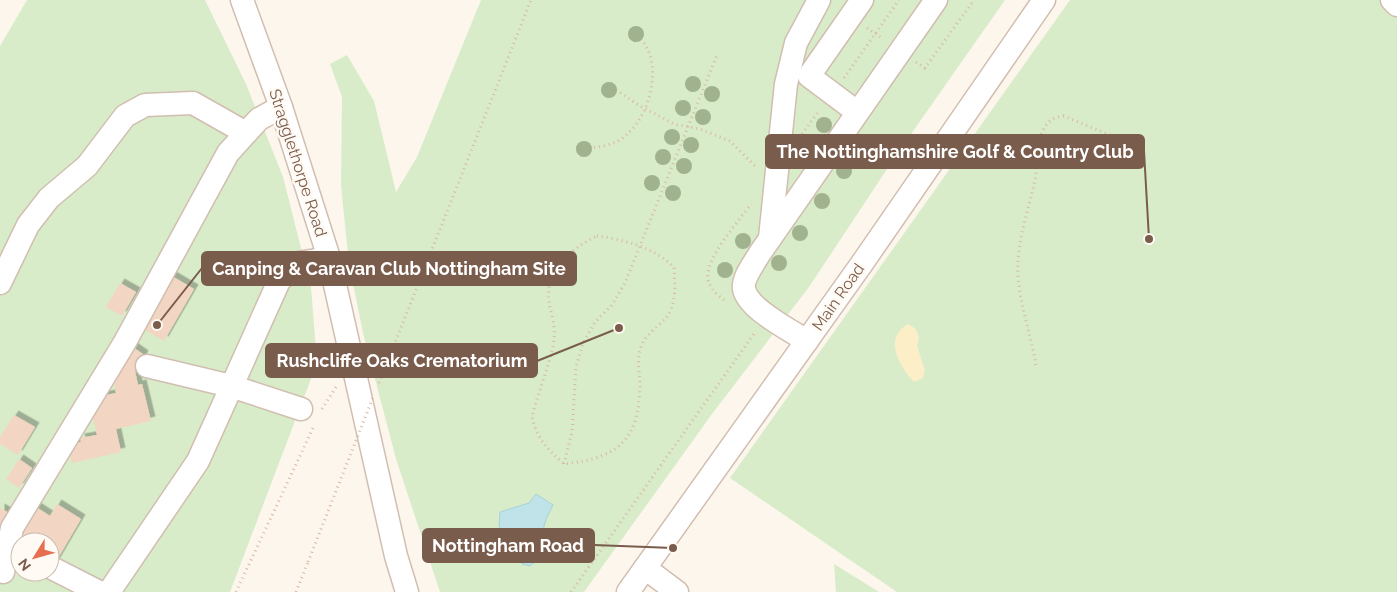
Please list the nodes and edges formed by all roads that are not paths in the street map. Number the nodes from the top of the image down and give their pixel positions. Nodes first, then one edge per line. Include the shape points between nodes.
1 (242, 0) edge
2 (819, 0) edge
3 (862, 0) edge
4 (936, 0) edge
5 (1044, 0) edge
6 (1392, 0) edge
7 (1397, 4) edge
8 (281, 107) junction
9 (857, 112) junction
10 (246, 133) junction
11 (770, 239) junction
12 (329, 258) junction
13 (0, 283) edge
14 (807, 341) junction
15 (147, 366) dead end
16 (231, 386) junction
17 (300, 408) dead end
18 (645, 568) junction
19 (1, 572) edge
20 (60, 572) edge
21 (99, 592) edge
22 (109, 592) edge
23 (407, 592) edge
24 (628, 592) edge
25 (677, 592) edge

1 - 8 street, Stragglethorpe Road
2 - 11 street via 796,43 786,84
3 - 9 street via 809,76
4 - 9 street
5 - 14 street, Main Road
6 - 7 street
8 - 10 street via 259,119
8 - 12 street, Stragglethorpe Road
9 - 11 street
10 - 13 street via 193,103 144,105 125,116 87,166 49,198 28,224
10 - 19 street via 228,153 125,342 12,528
11 - 14 street via 745,279 744,288 751,301 765,314
12 - 16 street via 298,263 279,281
12 - 23 street, Stragglethorpe Road via 396,556
14 - 18 street, Main Road
15 - 16 street
16 - 17 street
16 - 22 street via 198,461
18 - 24 street, Main Road
18 - 25 street
20 - 21 street

